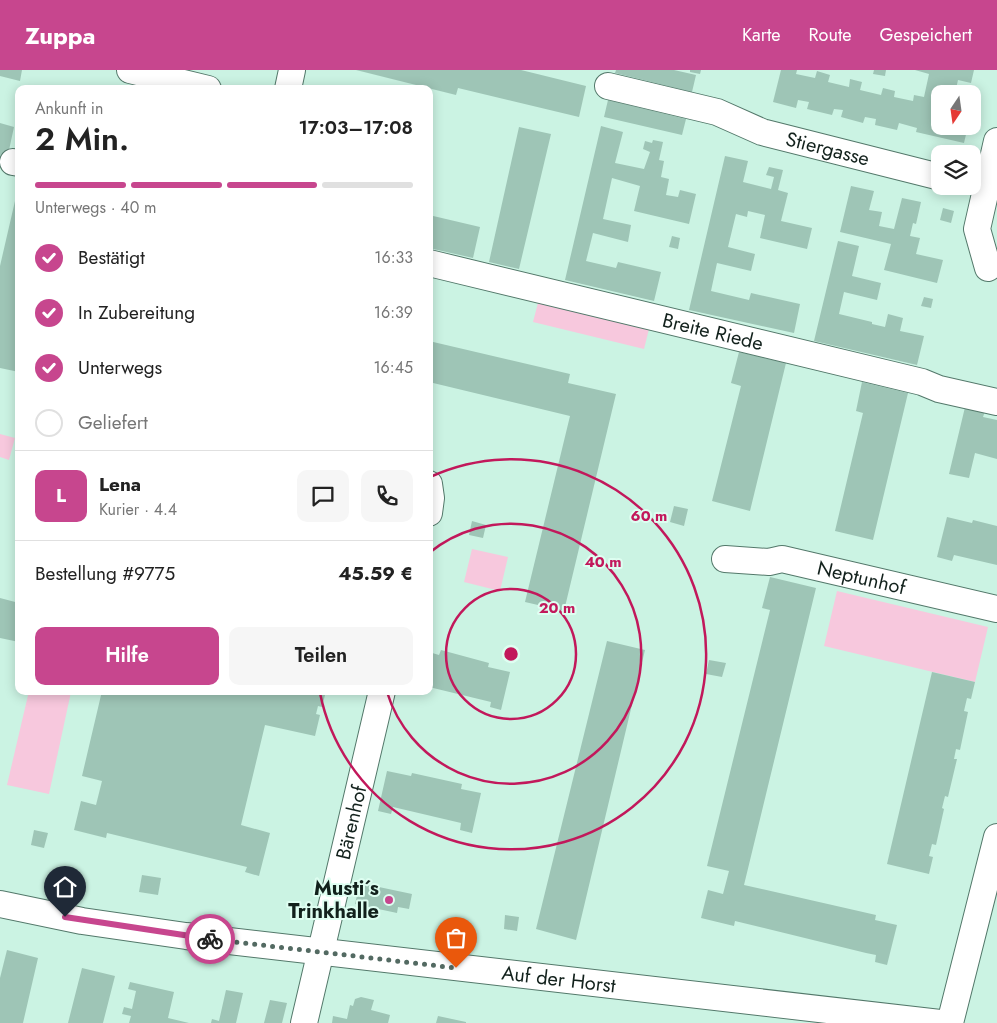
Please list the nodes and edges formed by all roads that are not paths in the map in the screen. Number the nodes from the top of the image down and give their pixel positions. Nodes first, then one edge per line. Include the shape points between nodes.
1 (130, 70) edge
2 (292, 70) edge
3 (192, 85) edge
4 (289, 85) edge
5 (608, 86) dead end
6 (997, 141) edge
7 (931, 175) edge
8 (981, 182) edge
9 (979, 195) edge
10 (433, 264) edge
11 (988, 268) dead end
12 (997, 402) edge
13 (725, 559) dead end
14 (997, 609) edge
15 (381, 695) edge
16 (997, 837) edge
17 (0, 904) edge
18 (321, 952) junction
19 (304, 1023) edge
20 (940, 1023) edge
21 (950, 1023) edge

1 - 3 street
2 - 4 street
5 - 7 street, Stiergasse via 717,112 762,132
6 - 8 street
9 - 11 street via 977,229
10 - 12 street, Breite Riede
13 - 14 street, Neptunhof via 769,562 782,559
15 - 18 street, Bärenhof
16 - 21 street
17 - 18 street, Auf der Horst via 82,921
18 - 19 street, Bärenhof
18 - 20 street, Auf der Horst

